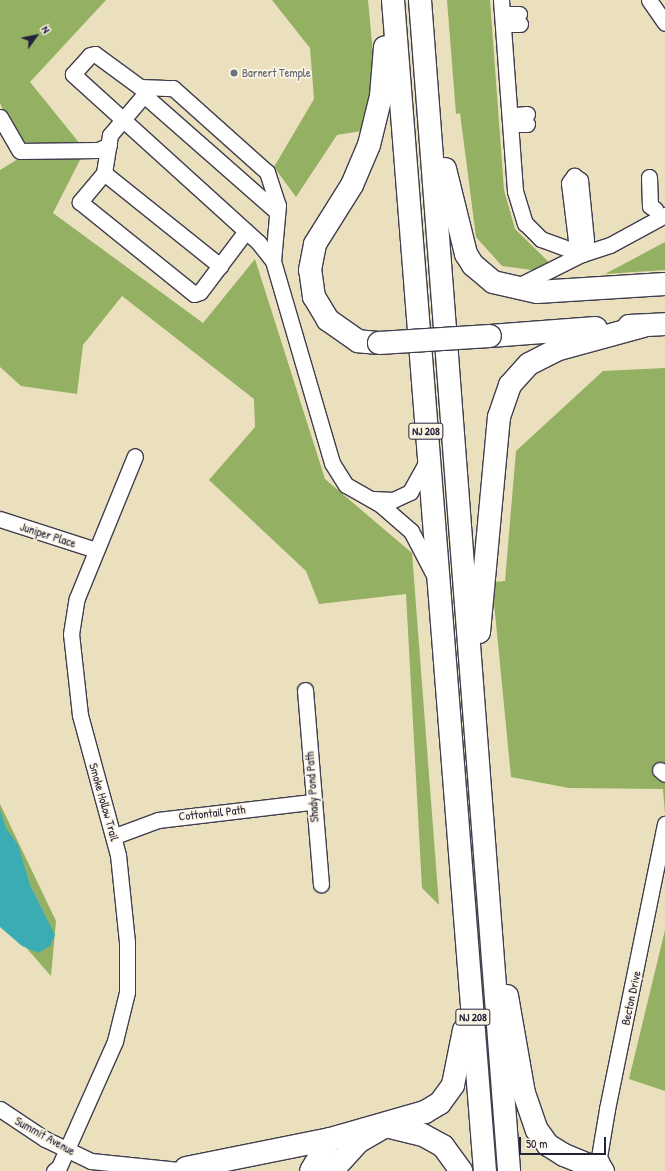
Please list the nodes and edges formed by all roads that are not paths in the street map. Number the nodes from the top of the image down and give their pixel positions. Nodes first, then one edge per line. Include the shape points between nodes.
1 (388, 0) edge
2 (393, 0) edge
3 (421, 0) edge
4 (500, 0) edge
5 (649, 0) edge
6 (665, 23) edge
7 (147, 92) junction
8 (0, 117) edge
9 (124, 120) junction
10 (109, 146) junction
11 (104, 173) junction
12 (653, 177) dead end
13 (277, 212) junction
14 (659, 214) edge
15 (574, 226) junction
16 (246, 231) junction
17 (552, 244) junction
18 (581, 249) junction
19 (273, 261) junction
20 (220, 266) junction
21 (665, 284) edge
22 (507, 288) junction
23 (658, 325) edge
24 (134, 456) dead end
25 (428, 457) junction
26 (370, 498) junction
27 (0, 519) edge
28 (96, 550) junction
29 (437, 585) junction
30 (305, 690) dead end
31 (475, 729) junction
32 (312, 802) junction
33 (665, 824) edge
34 (482, 826) junction
35 (115, 836) junction
36 (459, 862) junction
37 (321, 884) dead end
38 (0, 1108) edge
39 (386, 1126) junction
40 (330, 1139) junction
41 (65, 1148) junction
42 (92, 1161) junction
43 (187, 1170) edge
44 (54, 1171) edge
45 (111, 1171) edge
46 (311, 1171) edge
47 (332, 1171) edge
48 (461, 1171) edge
49 (485, 1171) edge
50 (509, 1171) edge
51 (603, 1171) edge
52 (606, 1171) edge

1 - 23 highway, bridge via 382,82 374,128 352,185 315,244 310,270 314,297 328,320 358,341 379,343
2 - 25 highway, NJ 208
3 - 22 highway via 444,165 460,237 473,265 488,278
3 - 31 highway, NJ 208
4 - 17 street via 512,19 519,119 515,191 520,214 532,231
5 - 6 street
7 - 9 street
7 - 9 street via 95,54 90,54 74,74
7 - 13 street
7 - 13 street via 173,88 267,172
8 - 10 street via 20,152 98,150
9 - 10 street via 110,135
9 - 16 street
10 - 11 street
11 - 20 street
11 - 20 street via 80,202 194,294 200,292
12 - 14 street via 660,205
13 - 19 street
14 - 18 street via 610,245
15 - 17 street
15 - 18 street via 576,240
15 - 18 street via 569,183 574,172 580,180 586,240
16 - 19 street
16 - 20 street
17 - 18 street
18 - 22 street via 531,282
19 - 26 street via 332,463 346,485
21 - 22 highway via 554,292
23 - 31 highway via 577,342 547,354 522,370 506,393 499,418 483,571
24 - 28 street, Smoke Hollow Trail
25 - 26 street via 421,477 410,492 393,500
25 - 29 highway, NJ 208
26 - 29 street via 411,530
27 - 28 street, Juniper Place
28 - 35 street, Smoke Hollow Trail via 73,615 72,654 80,715
29 - 36 highway, NJ 208
30 - 32 street, Shady Pond Path
31 - 34 highway, NJ 208
32 - 35 street, Cottontail Path via 158,820
32 - 37 street, Shady Pond Path
33 - 52 street, Becton Drive via 607,1109 599,1157
34 - 50 highway, NJ 208
34 - 51 highway via 508,1005 530,1115 548,1145
35 - 41 street, Smoke Hollow Trail via 127,942 127,992 115,1042
36 - 39 highway via 464,1030 458,1071 440,1103 425,1112
36 - 49 highway, NJ 208
38 - 41 street, Summit Avenue
39 - 40 highway
39 - 47 highway via 358,1142
39 - 48 highway via 423,1135 443,1146
40 - 43 highway
40 - 46 highway
41 - 42 street, Summit Avenue
41 - 44 street, Smoke Hollow Trail via 60,1167
42 - 43 street, Summit Avenue via 152,1169
42 - 45 street, Summit Avenue

